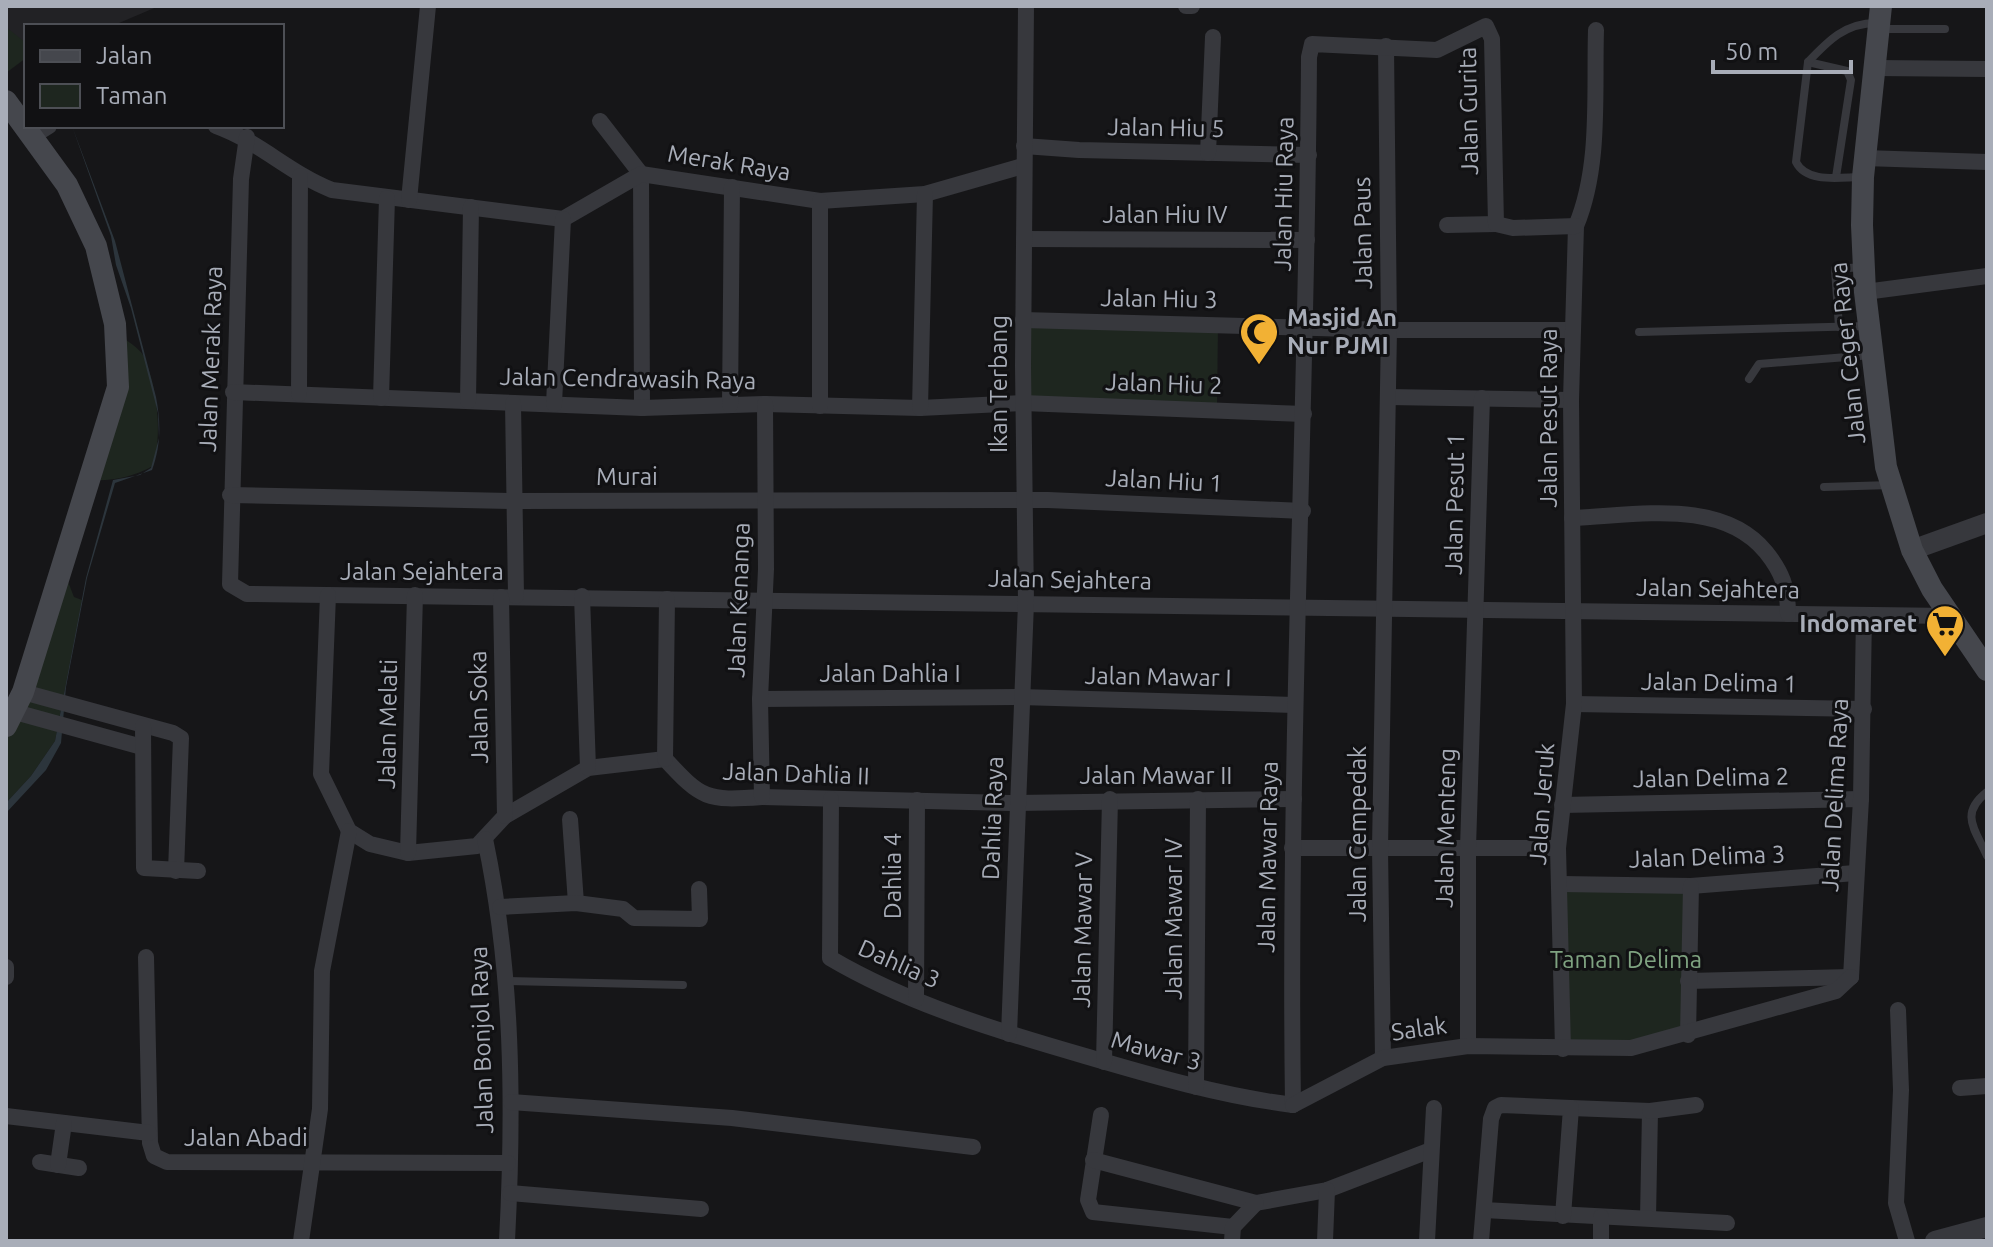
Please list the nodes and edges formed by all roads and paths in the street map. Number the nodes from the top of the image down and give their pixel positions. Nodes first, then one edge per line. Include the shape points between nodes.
1 (428, 6) edge
2 (1026, 6) edge
3 (1880, 20) edge
4 (1945, 29) dead end
5 (1596, 30) dead end
6 (1213, 37) dead end
7 (1386, 46) junction
8 (1808, 62) junction
9 (1875, 68) junction
10 (1987, 69) edge
11 (6, 101) edge
12 (24, 116) edge
13 (600, 121) dead end
14 (222, 128) edge
15 (41, 131) edge
16 (247, 137) junction
17 (1024, 146) junction
18 (1208, 153) junction
19 (1309, 155) junction
20 (1987, 162) edge
21 (1023, 166) junction
22 (1864, 167) junction
23 (641, 174) junction
24 (300, 176) junction
25 (1836, 177) junction
26 (732, 187) junction
27 (925, 194) junction
28 (387, 198) junction
29 (409, 200) junction
30 (820, 201) junction
31 (471, 207) junction
32 (563, 219) junction
33 (1496, 224) junction
34 (1447, 225) dead end
35 (1576, 226) junction
36 (1024, 239) junction
37 (1307, 240) junction
38 (1864, 267) junction
39 (1987, 276) edge
40 (1865, 292) junction
41 (1023, 320) junction
42 (1306, 325) junction
43 (1869, 326) junction
44 (1839, 327) junction
45 (1389, 330) junction
46 (1573, 330) junction
47 (1639, 332) dead end
48 (1872, 355) junction
49 (1749, 379) dead end
50 (233, 392) junction
51 (299, 394) junction
52 (1388, 397) junction
53 (381, 398) junction
54 (1482, 398) junction
55 (1571, 400) junction
56 (468, 401) junction
57 (513, 403) junction
58 (1023, 403) junction
59 (554, 404) junction
60 (765, 404) junction
61 (730, 405) junction
62 (820, 406) junction
63 (642, 408) junction
64 (920, 408) junction
65 (1304, 414) junction
66 (1891, 485) junction
67 (1824, 487) dead end
68 (230, 495) junction
69 (765, 500) junction
70 (513, 501) junction
71 (1024, 501) junction
72 (1303, 511) junction
73 (1572, 518) junction
74 (1987, 523) edge
75 (1912, 550) junction
76 (230, 584) joint
77 (1932, 589) junction
78 (328, 595) junction
79 (415, 595) junction
80 (508, 596) junction
81 (582, 596) junction
82 (667, 599) junction
83 (764, 600) junction
84 (1026, 603) junction
85 (1300, 610) junction
86 (1384, 610) junction
87 (1476, 610) junction
88 (1573, 610) junction
89 (1788, 614) junction
90 (1864, 615) junction
91 (1913, 615) junction
92 (1950, 616) junction
93 (1987, 670) edge
94 (1020, 697) junction
95 (760, 699) junction
96 (1574, 704) junction
97 (1294, 705) junction
98 (1864, 709) junction
99 (15, 710) edge
100 (143, 726) junction
101 (142, 747) junction
102 (665, 759) junction
103 (588, 768) junction
104 (1987, 792) edge
105 (762, 797) junction
106 (831, 799) junction
107 (1110, 799) junction
108 (1198, 799) junction
109 (1294, 799) junction
110 (1861, 799) junction
111 (917, 800) junction
112 (1018, 802) junction
113 (1562, 805) junction
114 (505, 816) junction
115 (570, 819) dead end
116 (349, 831) junction
117 (485, 839) junction
118 (1292, 848) junction
119 (1380, 848) junction
120 (1468, 848) junction
121 (1558, 848) junction
122 (408, 853) junction
123 (1987, 856) edge
124 (176, 871) junction
125 (198, 871) dead end
126 (1855, 873) junction
127 (1562, 884) junction
128 (1691, 886) junction
129 (699, 889) dead end
130 (576, 903) junction
131 (500, 907) junction
132 (146, 957) dead end
133 (6, 967) edge
134 (6, 977) edge
135 (1851, 977) junction
136 (508, 981) junction
137 (1688, 981) junction
138 (683, 985) dead end
139 (916, 999) junction
140 (1898, 1010) dead end
141 (1009, 1034) junction
142 (1688, 1035) junction
143 (1468, 1046) junction
144 (1563, 1049) junction
145 (1383, 1058) junction
146 (1104, 1062) junction
147 (1987, 1086) edge
148 (1196, 1087) junction
149 (1960, 1088) dead end
150 (511, 1102) junction
151 (1293, 1105) junction
152 (1696, 1105) dead end
153 (1434, 1108) dead end
154 (1571, 1108) junction
155 (1650, 1111) junction
156 (1101, 1115) dead end
157 (6, 1116) edge
158 (64, 1123) junction
159 (149, 1133) junction
160 (973, 1147) dead end
161 (1431, 1150) junction
162 (1093, 1160) junction
163 (40, 1162) dead end
164 (313, 1162) junction
165 (508, 1163) junction
166 (58, 1165) junction
167 (79, 1168) dead end
168 (1327, 1190) junction
169 (510, 1193) junction
170 (1256, 1203) junction
171 (701, 1209) dead end
172 (1484, 1210) junction
173 (1563, 1216) junction
174 (1601, 1217) junction
175 (1648, 1218) junction
176 (1727, 1223) dead end
177 (1987, 1227) edge
178 (1232, 1234) edge
179 (301, 1241) edge
180 (507, 1241) edge
181 (1325, 1241) edge
182 (1427, 1241) edge
183 (1481, 1241) edge
184 (1601, 1241) edge
185 (1907, 1241) edge
186 (1935, 1241) edge

1 - 29 street
2 - 17 street, Ikan Terbang
3 - 4 lane
3 - 8 lane via 1842,31
3 - 9 main road, Jalan Ceger Raya
5 - 35 street, Jalan Pesut Raya via 1592,163
6 - 18 street
7 - 19 street, Jalan Hiu Raya via 1312,44
7 - 33 street, Jalan Gurita via 1437,50 1482,25 1492,32
7 - 45 street, Jalan Paus
8 - 25 lane via 1796,162 1804,173
8 - 25 lane via 1847,71 1851,80
9 - 10 street
9 - 22 main road, Jalan Ceger Raya
11 - 12 main road
13 - 23 street
14 - 16 street
15 - 99 main road via 96,246 115,324 118,387
16 - 24 street
16 - 50 street, Jalan Merak Raya
17 - 18 street, Jalan Hiu 5
17 - 21 street, Ikan Terbang
18 - 19 street, Jalan Hiu 5
19 - 37 street, Jalan Hiu Raya
20 - 22 street
21 - 27 street, Merak Raya
21 - 36 street, Ikan Terbang
22 - 25 lane
22 - 38 main road, Jalan Ceger Raya
23 - 26 street, Merak Raya
23 - 32 street, Merak Raya
23 - 63 street
24 - 28 street via 332,190
24 - 51 street
26 - 30 street, Merak Raya
26 - 61 street
27 - 30 street, Merak Raya
27 - 64 street
28 - 29 street
28 - 53 street
29 - 31 street
30 - 62 street
31 - 32 street
31 - 56 street
32 - 59 street
33 - 34 street
33 - 35 street
35 - 46 street, Jalan Pesut Raya
36 - 37 street, Jalan Hiu IV
36 - 41 street, Ikan Terbang
37 - 42 street, Jalan Hiu Raya
38 - 40 main road, Jalan Ceger Raya
38 - 44 lane via 1835,269
39 - 40 street
40 - 43 main road, Jalan Ceger Raya
41 - 42 street, Jalan Hiu 3
41 - 58 street, Ikan Terbang
42 - 45 street, Jalan Hiu 3
42 - 65 street, Jalan Hiu Raya
43 - 44 lane
43 - 48 main road, Jalan Ceger Raya
44 - 47 lane
45 - 46 street, Jalan Hiu 3
45 - 52 street, Jalan Paus
46 - 55 street, Jalan Pesut Raya
48 - 49 lane via 1759,364
48 - 66 main road, Jalan Ceger Raya
50 - 51 street, Jalan Cendrawasih Raya
50 - 68 street, Jalan Merak Raya
51 - 53 street, Jalan Cendrawasih Raya
52 - 54 street
52 - 86 street, Jalan Paus
53 - 56 street, Jalan Cendrawasih Raya
54 - 55 street
54 - 87 street, Jalan Pesut 1
55 - 73 street, Jalan Pesut Raya
56 - 57 street, Jalan Cendrawasih Raya
57 - 59 street, Jalan Cendrawasih Raya
57 - 70 street, Jalan Soka
58 - 64 street, Jalan Cendrawasih Raya
58 - 65 street, Jalan Hiu 2
58 - 71 street, Ikan Terbang
59 - 63 street, Jalan Cendrawasih Raya
60 - 61 street, Jalan Cendrawasih Raya
60 - 62 street, Jalan Cendrawasih Raya
60 - 69 street, Jalan Kenanga
61 - 63 street, Jalan Cendrawasih Raya
62 - 64 street, Jalan Cendrawasih Raya
65 - 72 street, Jalan Hiu Raya
66 - 67 lane
66 - 75 main road, Jalan Ceger Raya
68 - 70 street, Murai
68 - 76 street, Jalan Merak Raya
69 - 70 street, Murai
69 - 71 street, Murai
69 - 83 street, Jalan Kenanga
70 - 80 street, Jalan Soka
71 - 72 street, Jalan Hiu 1
71 - 84 street, Ikan Terbang
72 - 85 street, Jalan Hiu Raya
73 - 88 street, Jalan Pesut Raya
73 - 89 street via 1687,515 1733,525 1756,540 1775,563 1788,589
74 - 75 street
75 - 77 main road, Jalan Ceger Raya
76 - 78 street, Jalan Sejahtera via 247,594
77 - 91 street
77 - 92 main road, Jalan Ceger Raya
78 - 79 street, Jalan Sejahtera
78 - 116 street via 321,774
79 - 80 street, Jalan Sejahtera
79 - 122 street, Jalan Melati
80 - 81 street, Jalan Sejahtera
80 - 114 street, Jalan Soka
81 - 82 street, Jalan Sejahtera
81 - 103 street
82 - 83 street, Jalan Sejahtera
82 - 102 street
83 - 84 street, Jalan Sejahtera
83 - 95 street, Jalan Kenanga
84 - 85 street, Jalan Sejahtera
84 - 94 street, Dahlia Raya
85 - 86 street, Jalan Sejahtera
85 - 97 street, Jalan Mawar Raya
86 - 87 street, Jalan Sejahtera
86 - 119 street, Jalan Cempedak
87 - 88 street, Jalan Sejahtera
87 - 120 street, Jalan Menteng
88 - 89 street, Jalan Sejahtera
88 - 96 street, Jalan Jeruk
89 - 90 street, Jalan Sejahtera
90 - 91 street, Jalan Sejahtera
90 - 98 street, Jalan Delima Raya
91 - 92 street, Jalan Sejahtera
92 - 93 main road, Jalan Ceger Raya
94 - 95 street, Jalan Dahlia I
94 - 97 street, Jalan Mawar I
94 - 112 street, Dahlia Raya
95 - 105 street, Jalan Kenanga
96 - 98 street, Jalan Delima 1
96 - 113 street, Jalan Jeruk
97 - 109 street, Jalan Mawar Raya
98 - 110 street, Jalan Delima Raya
99 - 100 street via 52,702
99 - 101 street
100 - 101 street
100 - 124 street via 173,733 183,743
101 - 124 street via 143,863 149,871
102 - 103 street
102 - 105 street, Jalan Dahlia II via 692,790 727,799
103 - 114 street
104 - 123 lane via 1972,807 1970,818
105 - 106 street, Jalan Dahlia II
106 - 111 street, Jalan Dahlia II
106 - 139 street, Dahlia 3 via 830,958
107 - 108 street, Jalan Mawar II
107 - 112 street, Jalan Mawar II
107 - 146 street, Jalan Mawar V
108 - 109 street, Jalan Mawar II
108 - 148 street, Jalan Mawar IV
109 - 118 street, Jalan Mawar Raya
110 - 113 street, Jalan Delima 2
110 - 126 street, Jalan Delima Raya
111 - 112 street, Jalan Dahlia II
111 - 139 street, Dahlia 4
112 - 141 street, Dahlia Raya
113 - 121 street, Jalan Jeruk
114 - 117 street
115 - 130 street
116 - 122 street via 370,844
116 - 164 street via 322,971 320,1109
117 - 122 street via 477,846
117 - 131 street, Jalan Bonjol Raya
118 - 119 street
118 - 151 street, Jalan Mawar Raya
119 - 120 street
119 - 145 street, Jalan Cempedak
120 - 121 street
120 - 143 street, Jalan Menteng
121 - 127 street, Jalan Jeruk
124 - 125 street
126 - 128 street, Jalan Delima 3
126 - 135 street, Jalan Delima Raya
127 - 128 street, Jalan Delima 3
127 - 144 street, Jalan Jeruk
128 - 137 street
129 - 130 street via 700,919 634,918 623,909
130 - 131 street
131 - 136 street, Jalan Bonjol Raya
132 - 159 street
133 - 134 street
135 - 137 street
135 - 142 street, Salak via 1836,991
136 - 138 lane
136 - 150 street, Jalan Bonjol Raya
137 - 142 street
139 - 141 street, Dahlia 3
140 - 185 street via 1896,1203
141 - 146 street, Mawar 3
142 - 144 street, Salak via 1631,1048
143 - 144 street, Salak
143 - 145 street, Salak
145 - 151 street, Salak
146 - 148 street, Mawar 3
147 - 149 street
148 - 151 street, Mawar 3
150 - 160 street via 732,1118
150 - 165 street, Jalan Bonjol Raya
152 - 155 street
153 - 161 street
154 - 155 street
154 - 172 street via 1495,1108
154 - 173 street
155 - 175 street
156 - 162 street
157 - 158 street, Jalan Abadi
158 - 159 street, Jalan Abadi
158 - 166 street
159 - 164 street, Jalan Abadi via 154,1156 167,1162
161 - 168 street
161 - 182 street
162 - 170 street
162 - 178 street via 1088,1200 1093,1212
163 - 166 street
164 - 165 street, Jalan Abadi
164 - 179 street
165 - 169 street, Jalan Bonjol Raya
166 - 167 street
168 - 170 street
168 - 181 street
169 - 171 street
169 - 180 street, Jalan Bonjol Raya
170 - 178 street
172 - 173 street
172 - 183 street
173 - 174 street
174 - 175 street
174 - 184 street
175 - 176 street
177 - 186 street

